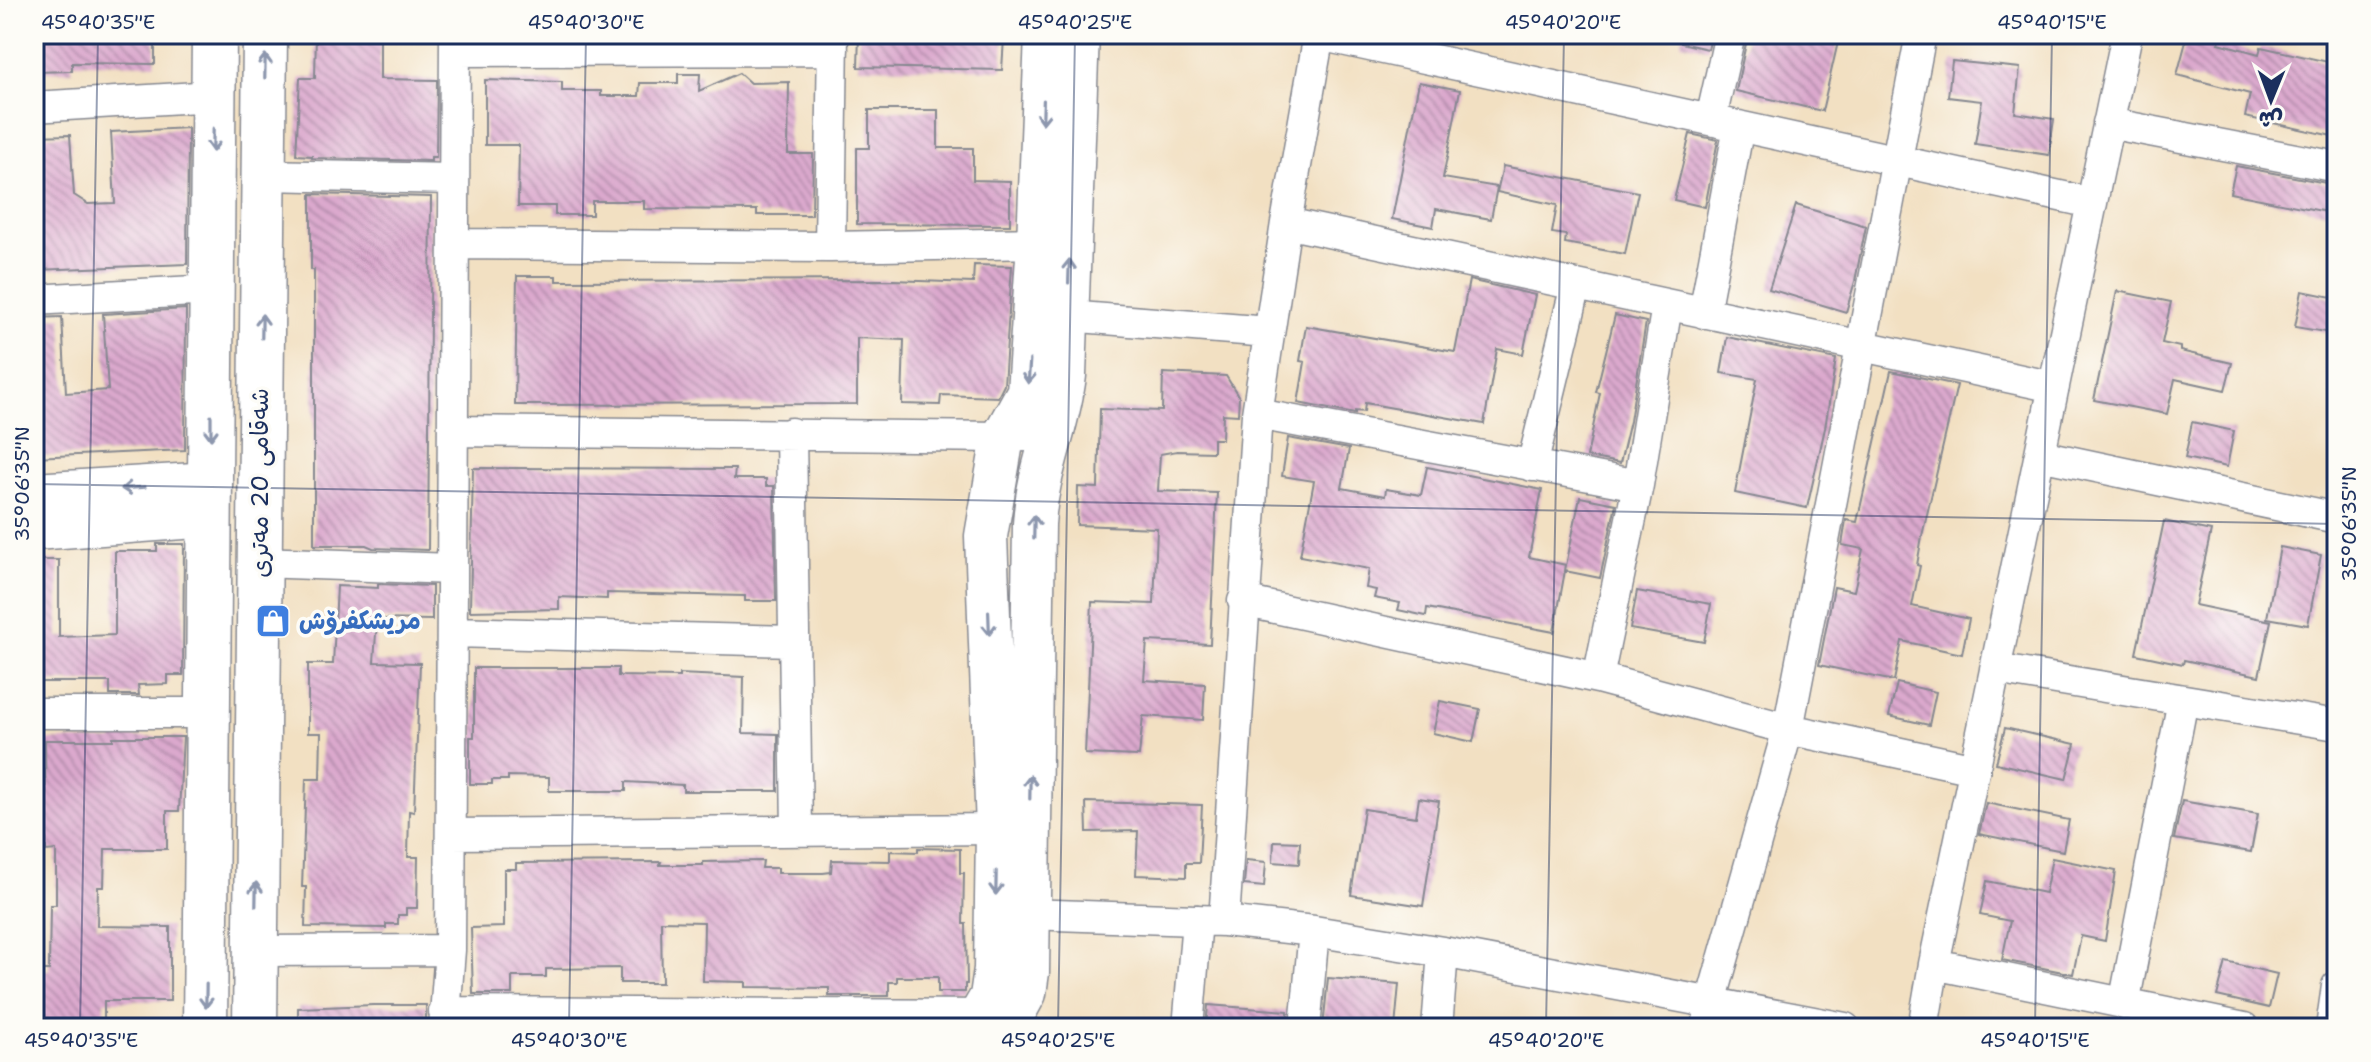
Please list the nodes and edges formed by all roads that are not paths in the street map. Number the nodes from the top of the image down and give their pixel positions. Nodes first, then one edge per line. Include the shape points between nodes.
1 (214, 34) edge
2 (265, 34) edge
3 (1046, 34) edge
4 (1078, 34) edge
5 (1319, 34) edge
6 (1730, 34) edge
7 (1921, 34) edge
8 (2127, 34) edge
9 (833, 42) edge
10 (455, 43) edge
11 (214, 96) junction
12 (34, 107) edge
13 (1725, 122) junction
14 (2108, 123) junction
15 (1895, 160) junction
16 (2337, 167) edge
17 (263, 175) junction
18 (454, 179) junction
19 (2092, 203) junction
20 (1286, 223) junction
21 (1038, 243) junction
22 (454, 244) junction
23 (830, 247) junction
24 (1576, 285) junction
25 (212, 290) junction
26 (34, 300) edge
27 (1667, 305) junction
28 (1704, 313) junction
29 (1067, 316) junction
30 (1269, 332) junction
31 (1861, 346) junction
32 (212, 368) junction
33 (261, 368) junction
34 (2054, 387) junction
35 (1257, 414) junction
36 (453, 431) junction
37 (791, 433) junction
38 (1051, 435) junction
39 (1003, 437) junction
40 (2040, 455) junction
41 (1532, 466) junction
42 (1638, 485) junction
43 (34, 494) edge
44 (210, 500) junction
45 (2337, 518) edge
46 (34, 529) edge
47 (259, 562) junction
48 (452, 569) junction
49 (1243, 601) junction
50 (452, 632) junction
51 (794, 641) junction
52 (1995, 669) junction
53 (1598, 678) junction
54 (2183, 700) junction
55 (34, 713) edge
56 (209, 713) junction
57 (2337, 725) edge
58 (1788, 729) junction
59 (1975, 769) junction
60 (208, 787) junction
61 (257, 788) junction
62 (997, 829) junction
63 (797, 831) junction
64 (451, 834) junction
65 (1027, 914) junction
66 (1211, 921) junction
67 (1314, 931) junction
68 (450, 950) junction
69 (256, 951) junction
70 (1443, 952) junction
71 (1934, 964) junction
72 (2337, 986) edge
73 (2124, 1004) junction
74 (1709, 1015) edge
75 (444, 1020) edge
76 (994, 1022) edge
77 (205, 1028) edge
78 (255, 1028) edge
79 (1188, 1028) edge
80 (1305, 1028) edge
81 (1437, 1028) edge
82 (1845, 1028) edge
83 (1923, 1028) edge
84 (2244, 1028) edge
85 (2331, 1028) edge

1 - 11 main road, شەقامی 20 مەتری
17 -> 2 main road, شەقامی 20 مەتری
3 -> 21 street
29 -> 4 street
5 - 13 street
5 - 20 street
6 - 13 street
7 - 15 street
8 - 14 street
9 - 10 street
9 - 23 street
10 - 18 street
11 - 12 street
11 -> 25 main road, شەقامی 20 مەتری
13 - 15 street
13 - 28 street
14 - 16 street
14 - 19 street
15 - 19 street
15 - 31 street
17 - 18 street
33 -> 17 main road, شەقامی 20 مەتری
18 - 22 street
19 - 34 street
20 - 24 street
20 - 30 street
21 - 23 street
21 -> 39 street via 1028,392
22 - 23 street
22 - 36 street
24 - 27 street
24 - 41 street
25 - 26 street
25 - 32 main road, شەقامی 20 مەتری
27 - 28 street
27 - 42 street
28 - 31 street
29 - 30 street
29 - 38 street via 1063,390
30 - 35 street
31 - 34 street
31 - 58 street
32 - 33 main road
32 -> 44 main road, شەقامی 20 مەتری
33 - 47 main road, شەقامی 20 مەتری
34 - 40 street
35 - 41 street
35 - 49 street
36 - 37 street
36 - 48 street
37 - 39 street
37 - 51 street
38 - 39 street
65 -> 38 street via 1034,516
39 -> 62 street via 986,536
40 - 45 street
40 - 52 street
41 - 42 street
42 - 53 street
44 -> 43 street
44 - 46 street
44 - 56 main road, شەقامی 20 مەتری
47 - 48 street
47 - 61 main road, شەقامی 20 مەتری
48 - 50 street
49 - 53 street
49 - 66 street
50 - 51 street
50 - 64 street
51 - 63 street
52 - 54 street
52 - 59 street
53 - 58 street
54 - 57 street
54 - 73 street
55 - 56 street
56 - 60 main road, شەقامی 20 مەتری
58 - 59 street
58 - 74 street
59 - 71 street
60 - 61 main road
60 -> 77 main road, شەقامی 20 مەتری
69 -> 61 main road, شەقامی 20 مەتری
62 - 63 street
62 -> 76 street
63 - 64 street
64 - 68 street
65 - 66 street
65 - 76 street via 1025,993
66 - 67 street
66 - 79 street
67 - 70 street
67 - 80 street
68 - 69 street
68 - 75 street
69 - 78 main road, شەقامی 20 مەتری
70 - 74 street
70 - 81 street
71 - 73 street
71 - 83 street
72 - 85 street
73 - 84 street
74 - 82 street
75 - 76 street

